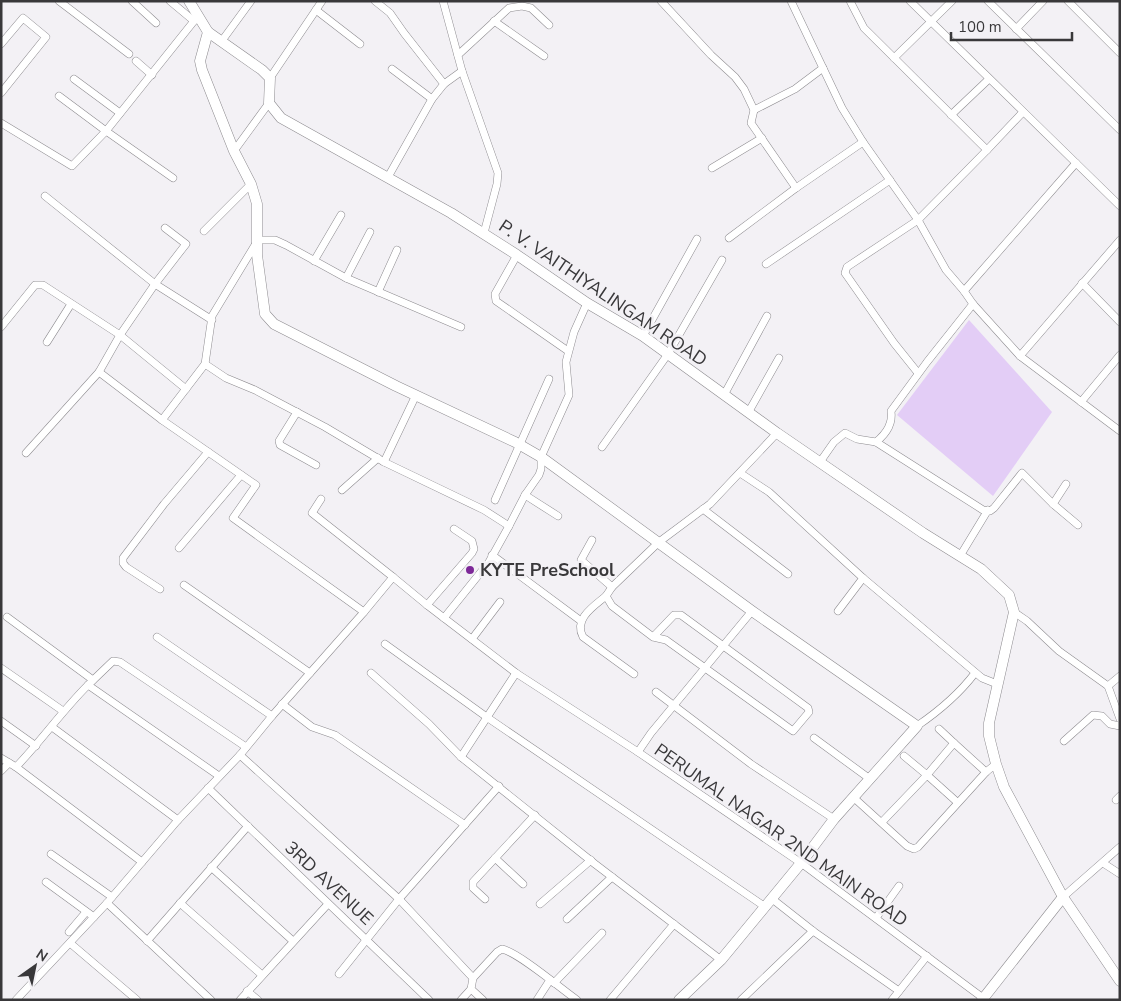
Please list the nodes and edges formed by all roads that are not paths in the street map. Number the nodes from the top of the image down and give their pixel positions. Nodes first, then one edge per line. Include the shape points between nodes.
1 (59, 1) edge
2 (132, 1) edge
3 (170, 1) edge
4 (189, 1) edge
5 (251, 1) edge
6 (322, 1) edge
7 (375, 1) edge
8 (442, 1) edge
9 (536, 1) edge
10 (661, 1) edge
11 (791, 1) edge
12 (850, 1) edge
13 (910, 1) edge
14 (952, 1) edge
15 (988, 1) edge
16 (1044, 1) edge
17 (1068, 1) edge
18 (531, 8) junction
19 (316, 10) junction
20 (196, 18) junction
21 (494, 21) junction
22 (931, 22) junction
23 (156, 23) dead end
24 (549, 25) dead end
25 (1016, 29) junction
26 (208, 32) junction
27 (221, 42) junction
28 (1, 44) edge
29 (360, 44) dead end
30 (1120, 53) edge
31 (129, 54) dead end
32 (458, 55) junction
33 (544, 56) dead end
34 (894, 58) junction
35 (136, 61) dead end
36 (823, 68) junction
37 (392, 70) dead end
38 (462, 72) junction
39 (152, 75) junction
40 (270, 78) junction
41 (74, 79) dead end
42 (989, 79) junction
43 (444, 84) junction
44 (1, 93) edge
45 (59, 96) dead end
46 (432, 99) junction
47 (269, 103) junction
48 (754, 110) junction
49 (1023, 112) junction
50 (120, 113) junction
51 (951, 115) junction
52 (1, 123) edge
53 (1120, 130) edge
54 (106, 131) junction
55 (762, 138) junction
56 (863, 142) junction
57 (987, 150) junction
58 (234, 151) junction
59 (1076, 163) junction
60 (712, 168) dead end
61 (173, 178) dead end
62 (388, 178) junction
63 (890, 180) junction
64 (251, 184) junction
65 (796, 188) junction
66 (45, 196) dead end
67 (1120, 206) edge
68 (341, 215) dead end
69 (918, 220) junction
70 (165, 228) dead end
71 (204, 231) dead end
72 (370, 232) dead end
73 (484, 233) junction
74 (729, 238) dead end
75 (698, 239) dead end
76 (258, 240) junction
77 (1120, 240) edge
78 (397, 250) dead end
79 (517, 255) junction
80 (722, 260) dead end
81 (314, 261) junction
82 (766, 264) dead end
83 (346, 278) junction
84 (1082, 283) junction
85 (155, 284) junction
86 (964, 291) junction
87 (378, 292) junction
88 (587, 303) junction
89 (71, 304) junction
90 (973, 304) junction
91 (767, 316) dead end
92 (212, 320) junction
93 (1120, 322) edge
94 (1, 326) edge
95 (461, 327) dead end
96 (120, 335) junction
97 (643, 336) junction
98 (47, 342) dead end
99 (568, 352) junction
100 (668, 354) junction
101 (1120, 355) edge
102 (1020, 356) junction
103 (779, 358) dead end
104 (205, 364) junction
105 (99, 372) junction
106 (918, 373) junction
107 (549, 378) dead end
108 (186, 390) junction
109 (416, 395) junction
110 (724, 395) junction
111 (1081, 402) junction
112 (297, 412) junction
113 (748, 412) junction
114 (162, 420) junction
115 (1120, 431) edge
116 (777, 433) junction
117 (876, 442) junction
118 (519, 444) junction
119 (602, 447) dead end
120 (208, 452) junction
121 (26, 453) dead end
122 (540, 457) junction
123 (381, 460) junction
124 (820, 462) junction
125 (316, 465) dead end
126 (740, 473) junction
127 (241, 475) junction
128 (1066, 484) dead end
129 (342, 490) dead end
130 (525, 495) junction
131 (321, 499) dead end
132 (495, 500) dead end
133 (1053, 504) junction
134 (703, 509) junction
135 (988, 510) junction
136 (558, 516) dead end
137 (1078, 525) dead end
138 (509, 526) junction
139 (454, 529) dead end
140 (592, 540) dead end
141 (658, 542) junction
142 (179, 548) dead end
143 (492, 555) junction
144 (960, 556) junction
145 (788, 574) dead end
146 (393, 577) junction
147 (863, 578) junction
148 (184, 585) dead end
149 (612, 587) junction
150 (160, 590) dead end
151 (606, 596) junction
152 (500, 602) dead end
153 (427, 605) junction
154 (752, 611) junction
155 (838, 611) dead end
156 (364, 612) junction
157 (1014, 612) junction
158 (7, 617) dead end
159 (444, 618) junction
160 (581, 621) junction
161 (157, 637) dead end
162 (653, 637) junction
163 (472, 639) junction
164 (385, 644) dead end
165 (723, 647) junction
166 (1, 668) edge
167 (706, 668) junction
168 (310, 673) junction
169 (371, 673) dead end
170 (516, 673) junction
171 (975, 673) junction
172 (634, 674) dead end
173 (1120, 676) edge
174 (91, 683) junction
175 (997, 684) junction
176 (1108, 686) junction
177 (656, 692) dead end
178 (282, 704) junction
179 (674, 706) junction
180 (63, 712) junction
181 (272, 716) junction
182 (488, 718) junction
183 (1120, 719) edge
184 (1, 721) edge
185 (917, 726) junction
186 (1120, 726) edge
187 (52, 727) junction
188 (939, 729) dead end
189 (814, 738) dead end
190 (1064, 741) dead end
191 (954, 743) junction
192 (36, 746) junction
193 (246, 747) junction
194 (638, 752) junction
195 (240, 755) junction
196 (904, 756) dead end
197 (461, 757) junction
198 (1, 758) edge
199 (9, 763) junction
200 (996, 764) junction
201 (16, 768) junction
202 (1, 772) edge
203 (986, 772) junction
204 (219, 776) junction
205 (927, 776) junction
206 (870, 779) junction
207 (499, 786) junction
208 (208, 788) junction
209 (853, 797) junction
210 (957, 802) junction
211 (535, 815) junction
212 (834, 819) junction
213 (178, 820) junction
214 (882, 822) junction
215 (465, 825) junction
216 (248, 826) junction
217 (1120, 847) edge
218 (51, 854) dead end
219 (495, 858) junction
220 (591, 860) junction
221 (142, 862) junction
222 (801, 863) junction
223 (1103, 863) junction
224 (211, 867) junction
225 (1120, 874) edge
226 (612, 877) junction
227 (46, 882) dead end
228 (523, 884) dead end
229 (899, 886) dead end
230 (1063, 897) junction
231 (399, 899) junction
232 (485, 899) dead end
233 (110, 900) junction
234 (768, 902) junction
235 (180, 903) junction
236 (328, 904) junction
237 (540, 904) dead end
238 (86, 912) junction
239 (94, 917) junction
240 (876, 918) junction
241 (567, 919) dead end
242 (674, 924) junction
243 (813, 931) junction
244 (69, 932) dead end
245 (602, 933) dead end
246 (367, 939) junction
247 (147, 941) junction
248 (293, 941) junction
249 (70, 943) junction
250 (927, 956) junction
251 (721, 960) junction
252 (338, 974) dead end
253 (262, 975) junction
254 (473, 978) junction
255 (552, 982) junction
256 (1120, 982) edge
257 (470, 988) junction
258 (247, 991) junction
259 (899, 991) junction
260 (983, 999) edge
261 (16, 1000) edge
262 (137, 1000) edge
263 (211, 1000) edge
264 (240, 1000) edge
265 (258, 1000) edge
266 (429, 1000) edge
267 (461, 1000) edge
268 (483, 1000) edge
269 (536, 1000) edge
270 (577, 1000) edge
271 (610, 1000) edge
272 (680, 1000) edge
273 (741, 1000) edge
274 (892, 1000) edge

1 - 31 street
2 - 23 street
3 - 20 street
4 - 20 street
5 - 27 street
6 - 19 street
7 - 43 street via 390,12
8 - 32 street
9 - 18 street
10 - 48 street via 735,77
11 - 36 street
12 - 34 street via 864,28
13 - 22 street
14 - 22 street
15 - 25 street
16 - 25 street
17 - 30 street
18 - 21 street via 509,8
18 - 24 street
19 - 29 street
19 - 40 street
20 - 26 street
20 - 39 street
21 - 32 street
21 - 33 street
22 - 34 street
22 - 42 street
25 - 53 street
26 - 27 street
26 - 58 street via 201,66
27 - 40 street
28 - 44 street via 23,18 46,37
32 - 38 street
34 - 51 street
35 - 39 street
36 - 48 street via 795,89
36 - 56 street
37 - 46 street
38 - 43 street
38 - 73 street via 498,173
39 - 50 street
40 - 47 street
41 - 50 street
42 - 49 street
42 - 51 street
43 - 46 street
45 - 54 street
46 - 62 street
47 - 58 street
47 - 62 street, P. V. VAITHIYALINGAM ROAD via 281,118
48 - 55 street via 751,123
49 - 57 street
49 - 59 street
50 - 54 street
51 - 57 street
52 - 54 street via 72,166
54 - 61 street
55 - 60 street
55 - 65 street
56 - 63 street
56 - 65 street
57 - 69 street
58 - 64 street
59 - 67 street
59 - 86 street
62 - 73 street, P. V. VAITHIYALINGAM ROAD
63 - 69 street
63 - 82 street
64 - 71 street
64 - 76 street via 257,204
65 - 74 street
66 - 85 street
68 - 81 street
69 - 86 street via 946,270
69 - 106 street via 847,267 845,273
70 - 85 street via 186,244
72 - 83 street
73 - 79 street, P. V. VAITHIYALINGAM ROAD
75 - 97 street
76 - 81 street via 275,240
76 - 92 street
76 - 109 street via 257,255 268,320
77 - 84 street
78 - 87 street
79 - 88 street, P. V. VAITHIYALINGAM ROAD
79 - 99 street via 494,294 496,301
80 - 100 street
81 - 83 street
83 - 87 street
84 - 93 street
84 - 102 street
85 - 92 street
85 - 96 street
86 - 90 street
87 - 95 street
88 - 97 street, P. V. VAITHIYALINGAM ROAD
88 - 99 street
89 - 94 street via 43,286 35,285
89 - 96 street
89 - 98 street
90 - 102 street
90 - 106 street
91 - 110 street
92 - 104 street
96 - 105 street
96 - 108 street
97 - 100 street, P. V. VAITHIYALINGAM ROAD
99 - 122 street via 569,395
100 - 110 street, P. V. VAITHIYALINGAM ROAD
100 - 119 street
101 - 111 street
102 - 111 street
103 - 113 street
104 - 108 street
104 - 112 street via 226,378
105 - 114 street
105 - 121 street
106 - 117 street via 891,411 892,418 885,435
107 - 118 street
108 - 114 street
109 - 118 street
109 - 123 street
110 - 113 street, P. V. VAITHIYALINGAM ROAD
111 - 115 street
112 - 123 street
112 - 125 street via 279,441 280,445
113 - 116 street, P. V. VAITHIYALINGAM ROAD
114 - 120 street
116 - 124 street, P. V. VAITHIYALINGAM ROAD
116 - 126 street
117 - 124 street via 844,433
117 - 135 street
118 - 122 street
118 - 132 street
120 - 127 street
120 - 150 street via 123,558 126,567
122 - 130 street via 539,475
122 - 141 street
123 - 129 street
123 - 138 street via 484,510
124 - 144 street, P. V. VAITHIYALINGAM ROAD
126 - 134 street
126 - 147 street via 769,492
127 - 142 street
127 - 156 street via 256,485 233,518
128 - 133 street
130 - 136 street
130 - 138 street
131 - 146 street, PERUMAL NAGAR 2ND MAIN ROAD via 312,514
133 - 135 street via 1022,474 994,508
133 - 137 street
134 - 141 street
134 - 145 street
135 - 144 street
138 - 143 street
139 - 153 street via 472,541 474,548
140 - 149 street via 581,560
141 - 149 street
141 - 154 street
143 - 159 street
143 - 160 street
144 - 157 street, P. V. VAITHIYALINGAM ROAD via 1000,584 1009,594
146 - 153 street, PERUMAL NAGAR 2ND MAIN ROAD
146 - 156 street
147 - 155 street
147 - 171 street
148 - 168 street
149 - 151 street
151 - 160 street
151 - 162 street via 612,606
152 - 163 street
153 - 159 street, PERUMAL NAGAR 2ND MAIN ROAD
154 - 165 street
154 - 185 street
156 - 168 street
157 - 175 street
157 - 176 street via 1027,620 1058,651
158 - 174 street
159 - 163 street, PERUMAL NAGAR 2ND MAIN ROAD
160 - 172 street via 580,631 584,636
161 - 181 street
162 - 165 street via 677,614
162 - 167 street via 666,640
163 - 170 street, PERUMAL NAGAR 2ND MAIN ROAD
164 - 182 street
165 - 167 street
165 - 167 street via 808,708 807,716 793,731
166 - 180 street
167 - 179 street
168 - 178 street
169 - 197 street
170 - 182 street
170 - 194 street, PERUMAL NAGAR 2ND MAIN ROAD
171 - 175 street
171 - 185 street via 963,689
173 - 176 street
174 - 180 street
174 - 193 street via 113,662 120,662
174 - 204 street
175 - 200 street via 989,723
176 - 183 street
177 - 179 street
178 - 181 street
178 - 215 street via 312,727 335,736
179 - 194 street
179 - 212 street via 751,764
180 - 187 street
181 - 193 street
182 - 197 street
182 - 234 street
184 - 192 street
185 - 206 street
186 - 190 street via 1093,715
187 - 192 street
187 - 213 street
188 - 191 street
189 - 206 street
191 - 203 street
191 - 205 street
192 - 201 street
193 - 195 street
194 - 222 street, PERUMAL NAGAR 2ND MAIN ROAD
195 - 204 street
195 - 231 street
196 - 205 street
197 - 207 street
198 - 199 street
199 - 201 street
199 - 202 street
200 - 203 street
200 - 230 street via 1004,787
201 - 221 street
203 - 210 street
204 - 208 street
205 - 210 street
205 - 214 street
206 - 209 street
207 - 211 street
207 - 215 street
208 - 213 street
208 - 216 street, 3RD AVENUE
209 - 212 street
209 - 214 street
210 - 214 street via 914,849
211 - 219 street
211 - 220 street
212 - 222 street
213 - 221 street
215 - 231 street
216 - 224 street
216 - 236 street, 3RD AVENUE
217 - 223 street
218 - 233 street
219 - 228 street
219 - 232 street via 472,886
220 - 226 street
220 - 237 street
221 - 233 street
222 - 234 street
222 - 240 street, PERUMAL NAGAR 2ND MAIN ROAD
223 - 225 street
223 - 230 street
224 - 235 street
224 - 248 street
226 - 241 street
226 - 242 street
227 - 238 street
229 - 240 street
230 - 256 street
230 - 260 street
231 - 246 street
231 - 254 street
233 - 239 street
233 - 247 street
234 - 243 street
234 - 251 street
235 - 247 street
235 - 253 street
236 - 246 street, 3RD AVENUE
236 - 248 street
238 - 239 street
238 - 244 street
239 - 249 street
240 - 250 street, PERUMAL NAGAR 2ND MAIN ROAD
242 - 251 street
242 - 271 street
243 - 259 street
243 - 273 street
245 - 255 street
246 - 252 street
246 - 266 street, 3RD AVENUE
247 - 263 street
248 - 253 street
249 - 261 street
249 - 262 street
250 - 259 street
250 - 260 street, PERUMAL NAGAR 2ND MAIN ROAD
251 - 272 street
253 - 258 street
254 - 255 street via 502,949
254 - 257 street
255 - 269 street
255 - 270 street
257 - 267 street
257 - 268 street
258 - 264 street
258 - 265 street
259 - 274 street

